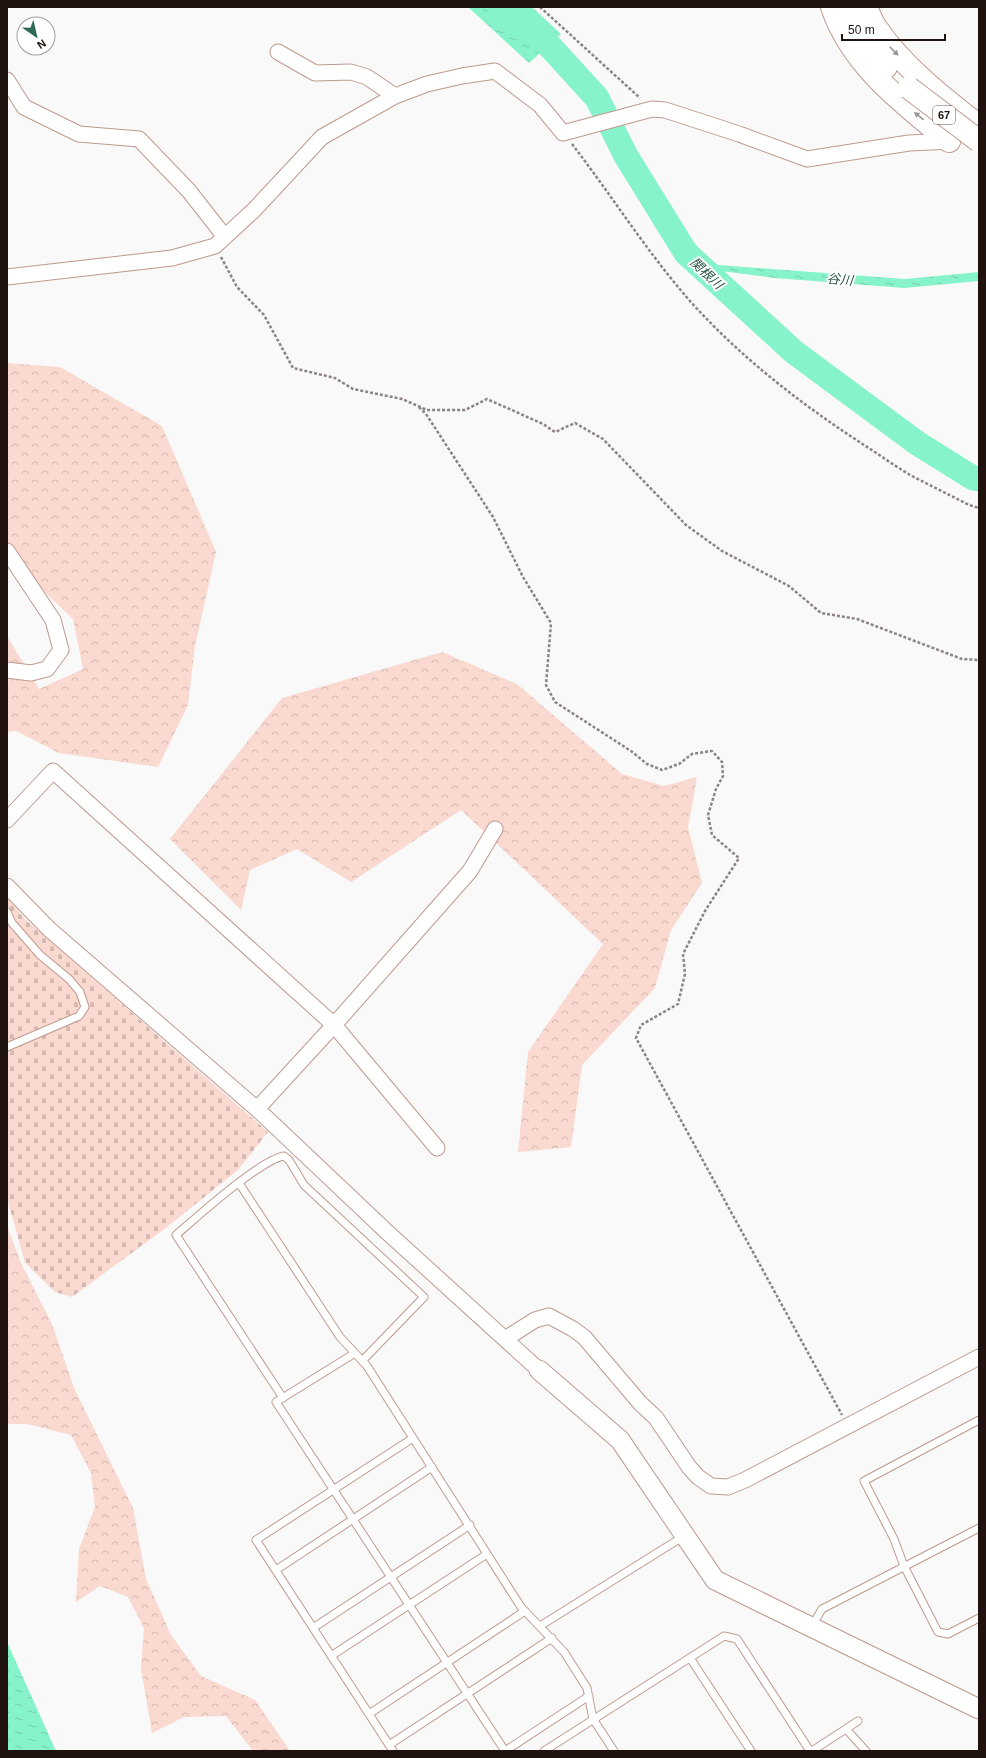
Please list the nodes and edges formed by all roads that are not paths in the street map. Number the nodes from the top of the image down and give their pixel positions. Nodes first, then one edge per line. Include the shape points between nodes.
1 (832, 7) edge
2 (849, 7) edge
3 (866, 7) edge
4 (278, 52) dead end
5 (7, 80) edge
6 (395, 96) junction
7 (979, 126) edge
8 (979, 140) edge
9 (949, 141) junction
10 (220, 242) junction
11 (7, 278) edge
12 (7, 551) edge
13 (7, 670) edge
14 (7, 820) edge
15 (495, 829) dead end
16 (7, 886) edge
17 (7, 912) edge
18 (334, 1025) junction
19 (7, 1047) edge
20 (257, 1109) junction
21 (437, 1148) dead end
22 (239, 1183) junction
23 (505, 1339) junction
24 (355, 1353) junction
25 (979, 1357) edge
26 (362, 1361) junction
27 (539, 1370) joint
28 (283, 1398) junction
29 (979, 1420) edge
30 (413, 1438) junction
31 (432, 1467) junction
32 (333, 1490) junction
33 (353, 1519) junction
34 (470, 1525) junction
35 (979, 1528) edge
36 (684, 1536) junction
37 (488, 1554) junction
38 (904, 1566) junction
39 (276, 1570) junction
40 (391, 1577) junction
41 (409, 1605) junction
42 (525, 1611) junction
43 (979, 1618) edge
44 (540, 1626) junction
45 (313, 1628) junction
46 (810, 1628) junction
47 (552, 1638) junction
48 (332, 1656) junction
49 (690, 1658) junction
50 (447, 1662) junction
51 (467, 1693) junction
52 (589, 1696) junction
53 (979, 1709) edge
54 (369, 1714) junction
55 (593, 1719) junction
56 (858, 1721) dead end
57 (846, 1729) junction
58 (391, 1748) edge
59 (505, 1751) edge
60 (544, 1751) edge
61 (614, 1751) edge
62 (751, 1751) edge
63 (811, 1751) edge
64 (866, 1751) edge

9 -> 1 main road via 902,102 869,70 849,45
2 - 8 main road, 67, bridge via 859,31 885,66 909,88
3 -> 7 main road via 876,28 889,46
4 - 6 street via 315,73 352,72 367,77
5 - 10 street via 24,107 79,134 139,139 189,191
6 - 9 street via 428,84 495,71 540,105 565,132 649,110 665,110 807,158 909,143
6 - 10 street via 322,137 255,209
8 - 9 street
10 - 11 street via 172,258
12 - 13 street via 53,620 61,650 47,669 31,673
14 - 18 street via 53,771
15 - 18 street via 470,871
16 - 20 street via 49,929
17 - 19 lane via 12,923 40,955 80,992 85,1007 79,1016
18 - 20 street
18 - 21 street
20 - 23 street
22 - 24 lane via 340,1337
22 - 26 lane via 277,1157 284,1156 304,1185 424,1296
22 - 28 lane via 176,1235
23 - 25 street via 535,1320 549,1316 573,1328 656,1418 698,1477 710,1486 728,1487
23 - 27 street
24 - 26 lane
24 - 28 lane
26 - 30 lane
27 - 36 street via 620,1440
28 - 32 lane via 276,1402
29 - 38 lane via 864,1481 894,1539
30 - 31 lane
30 - 32 lane
31 - 33 lane
31 - 34 lane
32 - 33 lane
32 - 39 lane via 256,1540
33 - 39 lane
33 - 40 lane
34 - 37 lane
34 - 40 lane
35 - 38 lane
36 - 44 lane
36 - 46 street via 715,1580
37 - 41 lane
37 - 42 lane
38 - 43 lane via 938,1632 948,1634
38 - 46 lane via 822,1610
39 - 45 lane
40 - 41 lane
40 - 45 lane
41 - 48 lane
41 - 50 lane
42 - 44 lane
42 - 50 lane
44 - 47 lane
45 - 48 lane
46 - 53 street
47 - 51 lane
47 - 52 lane via 587,1688
48 - 54 lane
49 - 55 lane
49 - 62 lane
49 - 63 lane via 724,1636 737,1639
50 - 51 lane
50 - 54 lane
51 - 58 lane
51 - 59 lane
52 - 55 lane
52 - 59 lane
54 - 58 lane
55 - 60 lane
55 - 61 lane
56 - 57 lane
57 - 63 lane
57 - 64 lane

